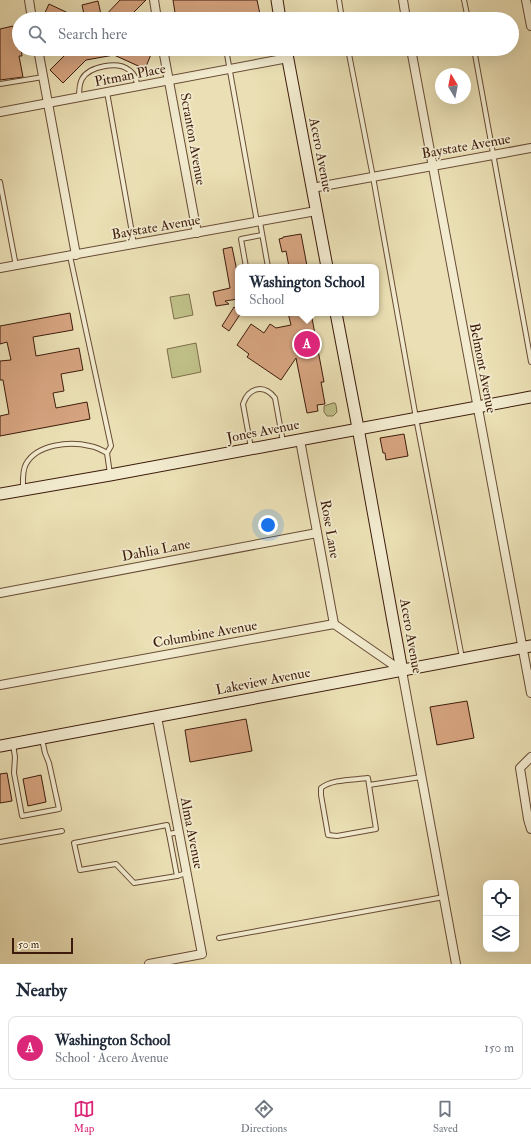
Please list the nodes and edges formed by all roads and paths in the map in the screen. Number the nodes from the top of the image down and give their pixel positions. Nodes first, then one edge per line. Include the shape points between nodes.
1 (29, 0) edge
2 (154, 0) edge
3 (277, 0) edge
4 (339, 0) edge
5 (403, 0) edge
6 (464, 0) edge
7 (526, 0) edge
8 (31, 12) edge
9 (156, 12) edge
10 (279, 12) edge
11 (341, 12) edge
12 (405, 12) edge
13 (467, 12) edge
14 (531, 26) edge
15 (39, 56) edge
16 (165, 56) edge
17 (227, 56) edge
18 (276, 56) edge
19 (288, 56) edge
20 (349, 56) edge
21 (412, 56) edge
22 (475, 56) edge
23 (230, 69) junction
24 (43, 77) junction
25 (169, 80) junction
26 (0, 84) edge
27 (139, 86) junction
28 (107, 92) junction
29 (79, 98) junction
30 (48, 104) junction
31 (0, 112) edge
32 (531, 148) edge
33 (494, 155) junction
34 (432, 166) junction
35 (373, 177) junction
36 (0, 182) edge
37 (312, 188) junction
38 (316, 211) junction
39 (258, 222) junction
40 (197, 233) junction
41 (262, 235) junction
42 (134, 244) junction
43 (73, 255) junction
44 (245, 264) edge
45 (267, 264) edge
46 (326, 264) edge
47 (16, 266) junction
48 (0, 268) edge
49 (337, 316) edge
50 (531, 362) edge
51 (531, 396) edge
52 (477, 407) junction
53 (416, 418) junction
54 (358, 428) junction
55 (300, 440) junction
56 (283, 442) junction
57 (251, 449) junction
58 (108, 453) junction
59 (110, 475) junction
60 (23, 490) junction
61 (0, 494) edge
62 (317, 533) junction
63 (0, 593) edge
64 (334, 624) junction
65 (527, 647) edge
66 (462, 659) junction
67 (402, 671) junction
68 (0, 685) edge
69 (531, 692) edge
70 (157, 717) junction
71 (42, 738) junction
72 (13, 744) junction
73 (0, 746) edge
74 (531, 757) edge
75 (422, 777) junction
76 (369, 785) junction
77 (531, 829) edge
78 (62, 831) dead end
79 (179, 832) junction
80 (169, 834) junction
81 (0, 842) edge
82 (186, 874) junction
83 (177, 876) junction
84 (444, 897) junction
85 (219, 938) dead end
86 (149, 964) edge
87 (456, 964) edge

1 - 8 street
2 - 9 street
3 - 10 street
4 - 11 lane
5 - 12 street
6 - 13 lane
7 - 14 street
15 - 24 street
16 - 25 street, Scranton Avenue
17 - 23 lane
18 - 23 street, Pitman Place
19 - 37 street, Acero Avenue
20 - 35 lane
21 - 34 street, Belmont Avenue
22 - 33 lane
23 - 25 street, Pitman Place
23 - 39 lane
24 - 26 lane
24 - 30 street
25 - 27 street, Pitman Place
25 - 40 street, Scranton Avenue
27 - 28 street, Pitman Place
27 - 29 lane via 129,69 105,66 87,73 80,85
28 - 29 street, Pitman Place
28 - 42 lane
29 - 30 street, Pitman Place
30 - 31 street, Pitman Place
30 - 43 street
32 - 33 street, Baystate Avenue
33 - 34 street, Baystate Avenue
33 - 50 lane
34 - 35 street, Baystate Avenue
34 - 52 street, Belmont Avenue
35 - 37 street, Baystate Avenue
35 - 53 lane
36 - 47 lane
37 - 38 street, Acero Avenue
38 - 39 street, Baystate Avenue
38 - 46 street, Acero Avenue
39 - 40 street, Baystate Avenue
39 - 41 lane
40 - 42 street, Baystate Avenue
41 - 44 lane via 241,239
41 - 45 lane
42 - 43 street, Baystate Avenue
43 - 47 street, Baystate Avenue
43 - 58 lane via 111,446
47 - 48 street, Baystate Avenue
49 - 54 street, Acero Avenue
51 - 52 street, Jones Avenue
52 - 53 street, Jones Avenue
52 - 65 street, Belmont Avenue
53 - 54 street, Jones Avenue
53 - 66 lane
54 - 55 street, Jones Avenue
54 - 67 street, Acero Avenue
55 - 56 street, Jones Avenue
55 - 62 street, Rose Lane
56 - 57 street, Jones Avenue
56 - 57 lane via 275,398 266,390 254,390 245,398 243,404
57 - 59 street, Jones Avenue
58 - 59 lane
58 - 60 lane via 76,443 46,447 26,464 23,471
59 - 60 street, Jones Avenue
60 - 61 street, Jones Avenue
62 - 63 street, Dahlia Lane
62 - 64 street, Rose Lane
64 - 67 street
64 - 68 street, Columbine Avenue
65 - 66 street, Lakeview Avenue
65 - 69 street, Belmont Avenue
66 - 67 street, Lakeview Avenue
67 - 70 street, Lakeview Avenue
67 - 75 street, Acero Avenue
70 - 71 street, Lakeview Avenue
70 - 79 street, Alma Avenue
71 - 72 street, Lakeview Avenue
71 - 72 lane via 59,809 22,816 14,773
72 - 73 street, Lakeview Avenue
74 - 77 street via 520,768
75 - 76 lane
75 - 84 street, Acero Avenue
76 - 76 lane via 376,828 337,836 328,835 320,796 321,788 332,783 368,778
78 - 81 lane
79 - 80 lane
79 - 82 street, Alma Avenue
80 - 83 lane
80 - 83 lane via 167,824 74,843 80,870 116,864 134,883
82 - 83 lane
82 - 86 street, Alma Avenue via 202,954
84 - 85 lane
84 - 87 street, Acero Avenue

